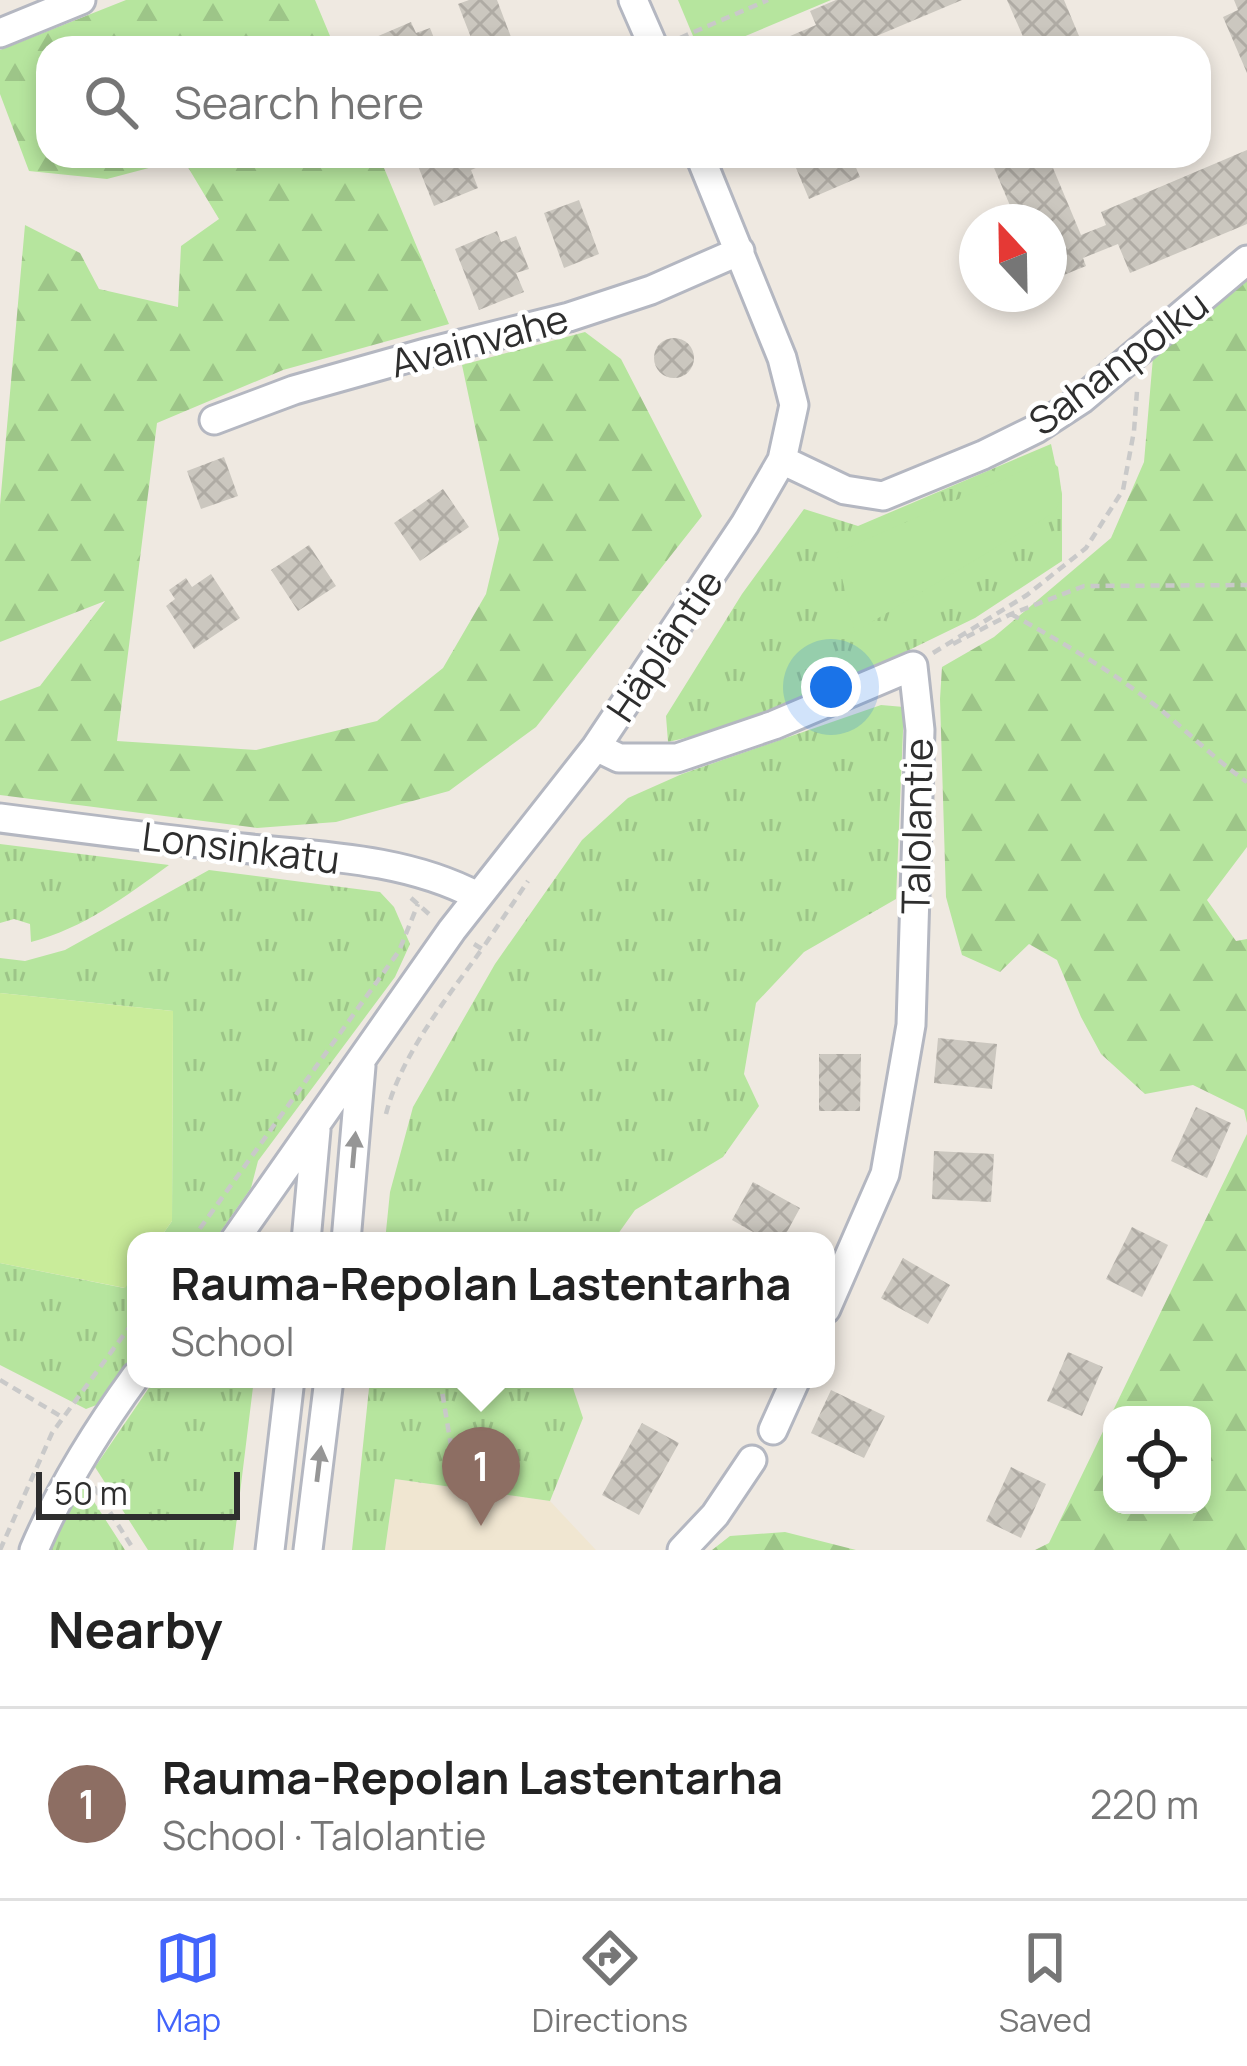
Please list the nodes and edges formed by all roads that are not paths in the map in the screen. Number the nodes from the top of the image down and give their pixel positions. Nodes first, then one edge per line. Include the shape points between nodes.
1 (81, 0) edge
2 (633, 0) edge
3 (0, 33) edge
4 (659, 36) edge
5 (705, 168) edge
6 (740, 251) junction
7 (1247, 260) edge
8 (214, 420) dead end
9 (782, 460) junction
10 (596, 747) junction
11 (0, 818) edge
12 (477, 896) junction
13 (362, 1059) junction
14 (317, 1125) junction
15 (240, 1232) edge
16 (307, 1232) edge
17 (347, 1232) edge
18 (835, 1289) edge
19 (127, 1388) edge
20 (289, 1388) edge
21 (328, 1388) edge
22 (792, 1388) edge
23 (773, 1430) dead end
24 (752, 1460) dead end
25 (34, 1550) edge
26 (270, 1550) edge
27 (308, 1550) edge
28 (682, 1550) edge

1 - 3 street
2 - 4 street
5 - 6 street, Häpläntie
6 - 8 street, Avainvahe via 569,317 295,390
6 - 9 street, Häpläntie via 794,405
7 - 9 street, Sahanpolku via 1082,399 983,455 884,496 845,490
9 - 10 street, Häpläntie
10 - 12 street, Häpläntie
10 - 18 street, Talolantie via 619,758 677,758 913,666 920,730 911,1025 885,1174
11 - 12 street, Lonsinkatu via 352,860
12 - 13 street, Häpläntie
13 - 14 street, Häpläntie
17 -> 13 street
14 - 15 street, Häpläntie
14 - 16 street
19 - 25 street via 53,1504
20 - 26 street
27 -> 21 street
22 - 23 street
24 - 28 street

